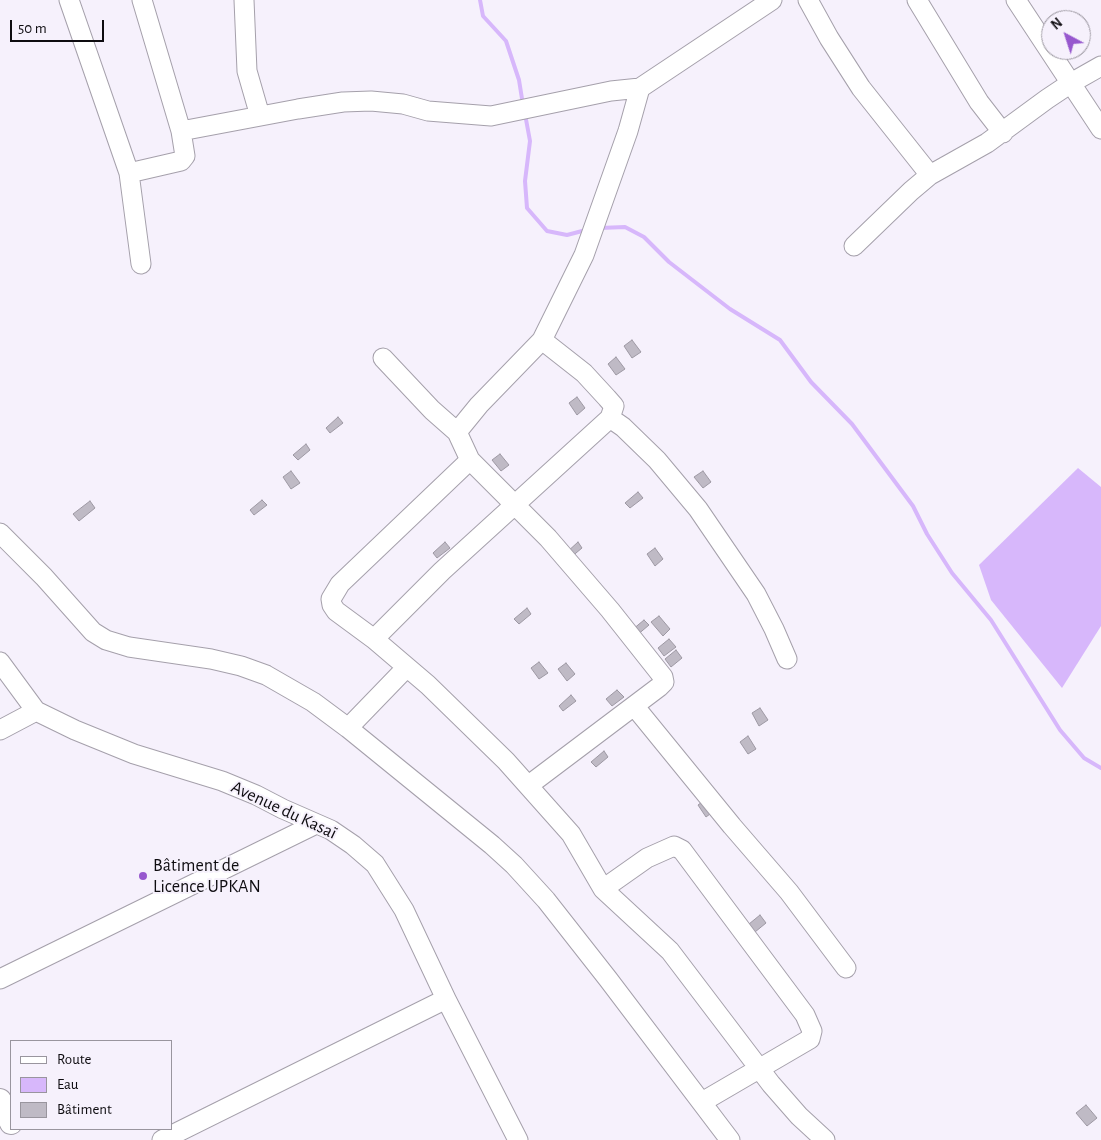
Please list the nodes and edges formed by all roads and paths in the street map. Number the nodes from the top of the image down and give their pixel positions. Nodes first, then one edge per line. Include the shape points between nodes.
1 (69, 0) edge
2 (142, 0) edge
3 (244, 0) edge
4 (772, 0) edge
5 (808, 0) edge
6 (917, 0) edge
7 (1016, 0) edge
8 (1101, 66) edge
9 (1071, 83) junction
10 (640, 88) junction
11 (260, 116) junction
12 (1101, 129) edge
13 (181, 131) junction
14 (1003, 133) junction
15 (129, 173) junction
16 (930, 175) junction
17 (854, 246) dead end
18 (141, 264) dead end
19 (542, 340) junction
20 (383, 358) dead end
21 (610, 418) junction
22 (457, 432) junction
23 (470, 460) junction
24 (514, 505) junction
25 (0, 533) edge
26 (374, 639) junction
27 (786, 659) dead end
28 (0, 662) edge
29 (407, 667) junction
30 (634, 707) junction
31 (36, 712) junction
32 (348, 728) junction
33 (0, 730) edge
34 (529, 785) junction
35 (283, 809) junction
36 (316, 824) junction
37 (273, 844) junction
38 (602, 889) junction
39 (846, 968) dead end
40 (0, 979) edge
41 (446, 999) junction
42 (759, 1069) junction
43 (0, 1100) edge
44 (702, 1102) junction
45 (10, 1121) edge
46 (162, 1140) edge
47 (518, 1140) edge
48 (730, 1140) edge
49 (825, 1140) edge

1 - 15 street
2 - 13 street
3 - 11 street via 247,71
4 - 10 street
5 - 16 street via 856,81
6 - 14 street via 979,102
7 - 9 street
8 - 9 street
9 - 12 street
9 - 14 street
10 - 11 street via 491,116 428,111 403,104 371,101 343,102
10 - 19 street via 584,255
11 - 13 street
13 - 15 street via 185,156 181,161
14 - 16 street
15 - 18 street
16 - 17 street
19 - 21 street via 601,391 614,406
19 - 22 street via 479,404
20 - 22 street
21 - 24 street
21 - 27 street via 658,460 698,509 756,594
22 - 23 street
23 - 24 street
23 - 26 street via 334,592 331,599 336,611
24 - 26 street
24 - 30 street via 548,538 663,677 664,682
25 - 32 street via 100,636 129,647 211,659 266,675 313,702
26 - 29 street
28 - 31 street, Avenue du Kasaï
29 - 32 street
29 - 34 street via 482,736
30 - 34 street
30 - 39 street via 789,892
31 - 33 street
31 - 35 street, Avenue du Kasaï via 134,754 222,781
32 - 44 street via 514,865 546,900
34 - 38 street via 571,834
35 - 36 street, Avenue du Kasaï
35 - 37 street
36 - 37 street
36 - 41 street, Avenue du Kasaï via 331,830 375,864 404,910
37 - 40 street
38 - 42 street via 670,951
38 - 42 street via 648,858 674,846 682,850 805,1014 812,1031 810,1039
41 - 46 street
41 - 47 street, Avenue du Kasaï
42 - 44 street
42 - 49 street via 799,1116
43 - 45 main road
44 - 48 street

